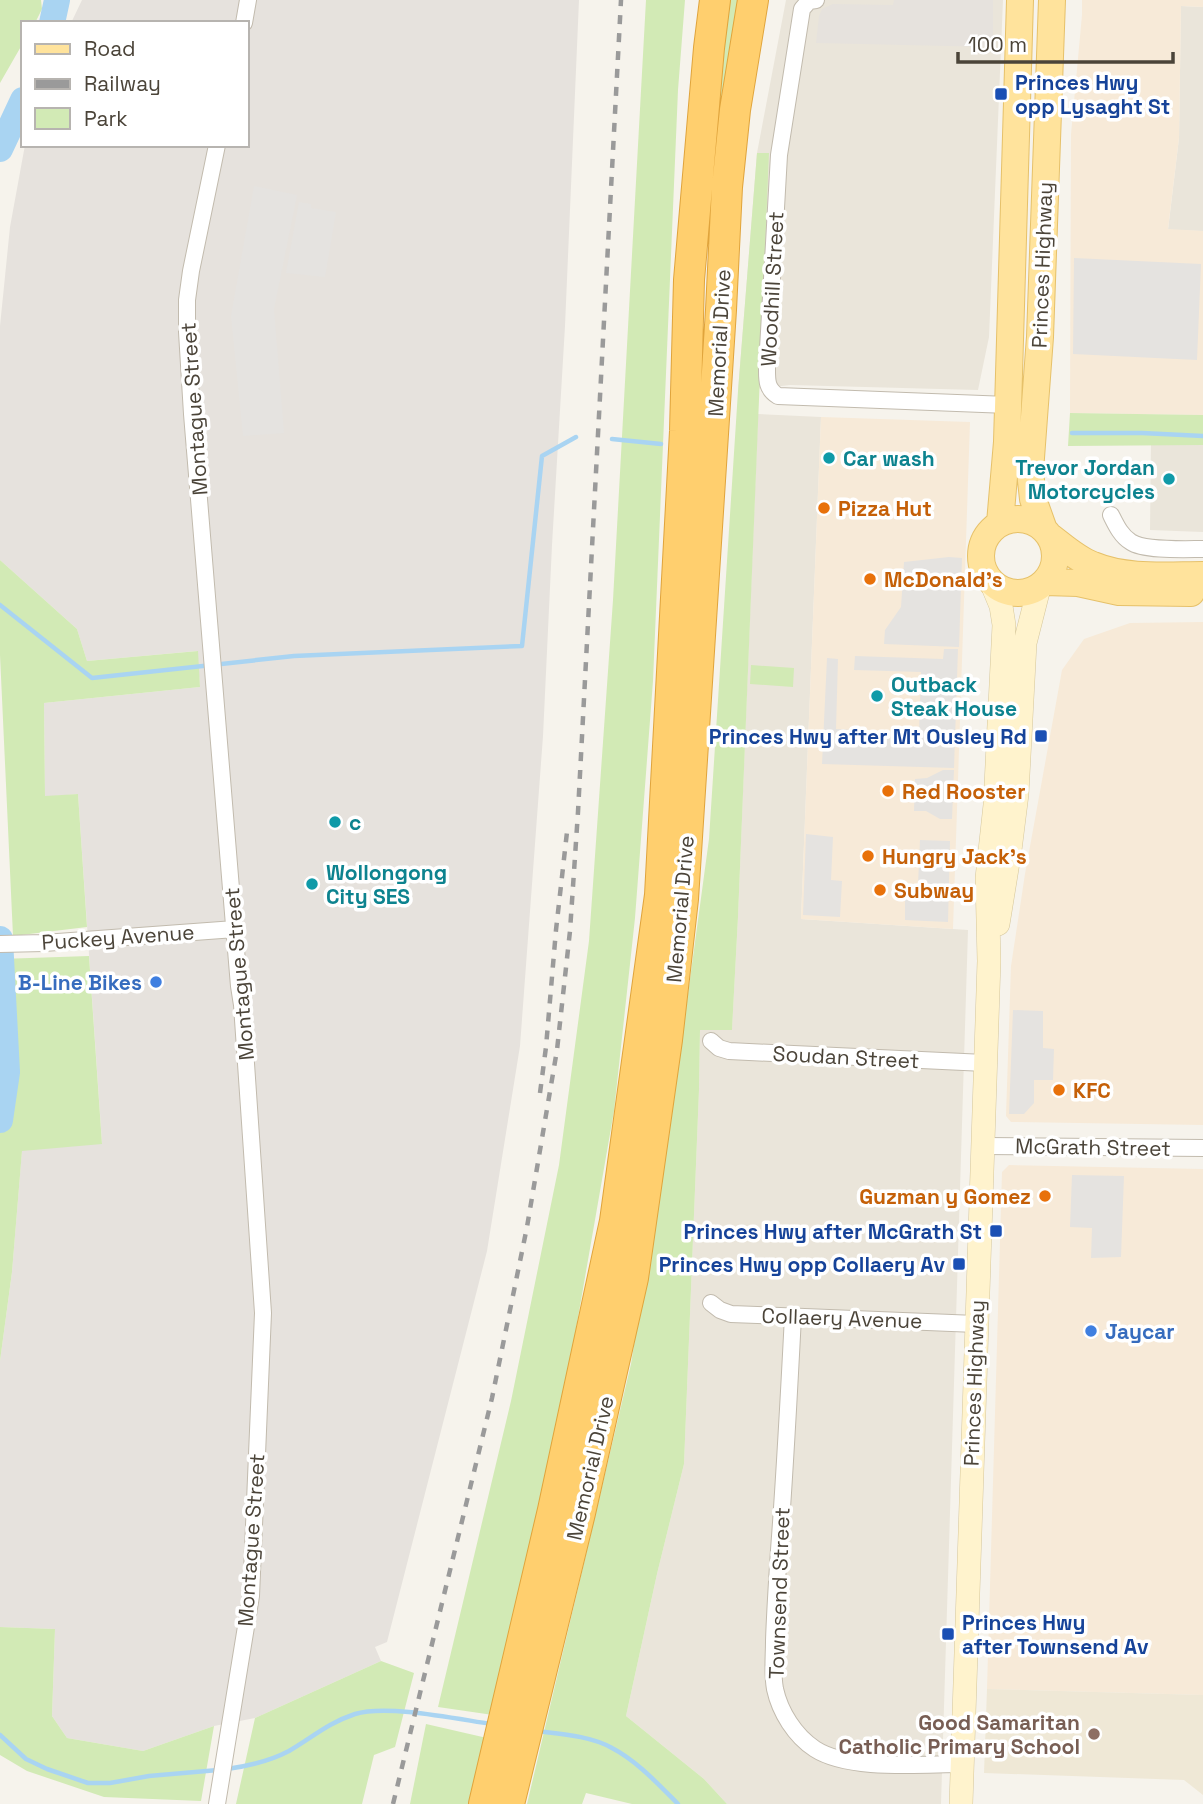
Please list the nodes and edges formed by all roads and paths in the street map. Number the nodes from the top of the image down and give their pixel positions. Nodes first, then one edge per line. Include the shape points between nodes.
1 (248, 0) edge
2 (699, 0) edge
3 (715, 0) edge
4 (753, 0) edge
5 (772, 0) edge
6 (816, 0) edge
7 (1052, 0) edge
8 (1018, 5) edge
9 (244, 21) edge
10 (1051, 32) junction
11 (217, 147) edge
12 (689, 280) junction
13 (721, 310) junction
14 (1008, 405) junction
15 (1111, 515) dead end
16 (1000, 523) junction
17 (1047, 532) junction
18 (1203, 549) edge
19 (1203, 575) edge
20 (991, 582) junction
21 (1042, 585) junction
22 (1203, 593) edge
23 (236, 929) junction
24 (0, 944) edge
25 (989, 961) junction
26 (711, 1041) dead end
27 (985, 1063) junction
28 (982, 1146) junction
29 (1203, 1148) edge
30 (711, 1303) dead end
31 (793, 1316) junction
32 (976, 1324) junction
33 (530, 1667) junction
34 (962, 1764) junction
35 (498, 1798) edge
36 (218, 1800) edge
37 (961, 1804) edge

1 - 9 street
2 - 12 highway via 691,101
3 - 12 highway, Memorial Drive
4 - 13 highway, Memorial Drive via 727,187
5 - 13 highway
6 - 14 street, Woodhill Street via 802,9 779,155 767,367 771,392 778,397
7 - 10 main road, Princes Highway
8 - 10 main road
8 - 14 main road, Princes Highway
10 - 17 main road, Princes Highway via 1040,338 1030,471 1033,499
11 - 23 street, Montague Street via 187,300
12 - 33 highway, Memorial Drive via 660,895 615,1221 553,1510
13 - 33 highway, Memorial Drive via 683,899 667,1040 633,1278 580,1513
14 - 16 main road, Princes Highway
15 - 18 street via 1118,530 1135,545
16 - 17 main road via 1022,519
16 - 20 main road via 984,539 981,551 984,573
17 - 19 main road via 1081,559 1105,569
17 - 21 main road via 1055,561
20 - 21 main road via 1012,593
20 - 25 main road, Princes Highway via 1004,625 987,878
21 - 22 main road via 1078,583 1119,592
21 - 25 main road, Princes Highway via 1025,643 1014,823
23 - 24 street, Puckey Avenue
23 - 36 street, Montague Street via 263,1313 251,1596
25 - 27 main road, Princes Highway
26 - 27 street, Soudan Street via 729,1051
27 - 28 main road, Princes Highway
28 - 29 street, McGrath Street
28 - 32 main road, Princes Highway
30 - 31 street, Collaery Avenue via 731,1314
31 - 32 street, Collaery Avenue
31 - 34 street, Townsend Street via 775,1628 774,1679 779,1702 799,1735 832,1757 863,1764
32 - 34 main road, Princes Highway
33 - 35 highway, Memorial Drive
34 - 37 main road, Princes Highway

